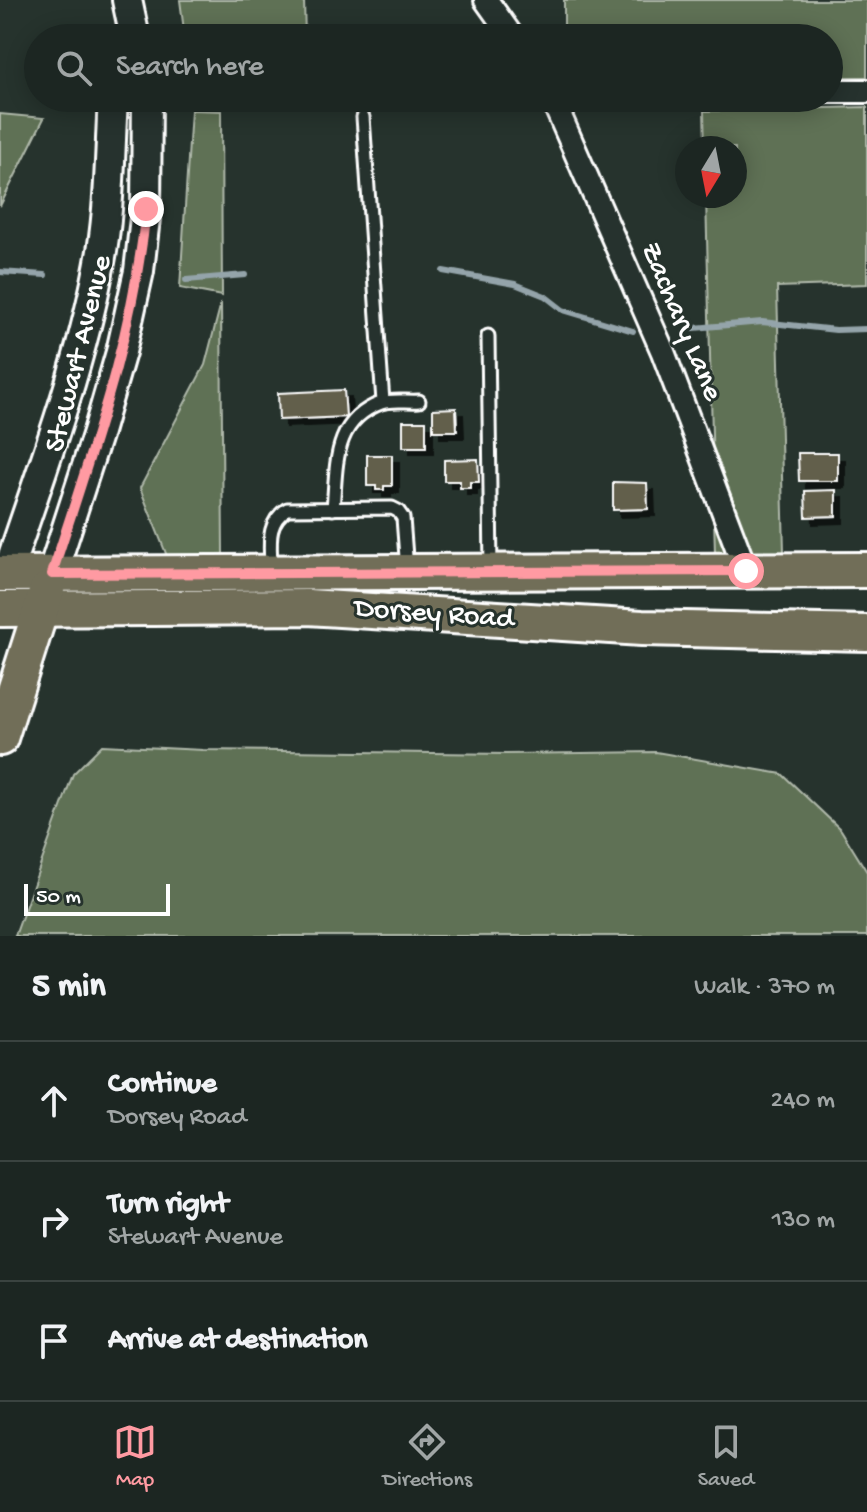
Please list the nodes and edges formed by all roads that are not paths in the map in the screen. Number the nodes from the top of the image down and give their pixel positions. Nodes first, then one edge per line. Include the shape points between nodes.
1 (126, 0) edge
2 (492, 4) edge
3 (122, 24) edge
4 (132, 24) edge
5 (504, 24) edge
6 (843, 91) edge
7 (867, 91) edge
8 (112, 112) edge
9 (147, 112) edge
10 (558, 112) edge
11 (363, 117) dead end
12 (488, 336) dead end
13 (419, 401) dead end
14 (383, 402) junction
15 (333, 509) junction
16 (867, 570) edge
17 (746, 571) junction
18 (491, 573) junction
19 (52, 574) junction
20 (271, 574) junction
21 (407, 574) junction
22 (2, 581) edge
23 (0, 609) edge
24 (41, 609) junction
25 (867, 633) edge
26 (0, 738) edge

1 - 3 street
1 - 4 street
2 - 5 street
6 - 7 street
8 - 22 street, Stewart Avenue via 108,200 93,295 69,388
9 - 19 street, Stewart Avenue via 139,271 109,392
10 - 17 street, Zachary Lane via 663,352
11 - 14 lane
12 - 18 lane
13 - 14 lane
14 - 15 lane via 354,419 339,443
15 - 20 lane via 287,509 277,516 272,524
15 - 21 lane via 398,511
16 - 17 main road, Dorsey Road
17 - 18 main road, Dorsey Road
18 - 21 main road, Dorsey Road
19 - 20 main road, Dorsey Road
19 - 22 main road, Dorsey Road
19 - 24 main road
20 - 21 main road, Dorsey Road
23 - 24 main road, Dorsey Road
24 - 25 main road, Dorsey Road via 308,607 642,628
24 - 26 main road

